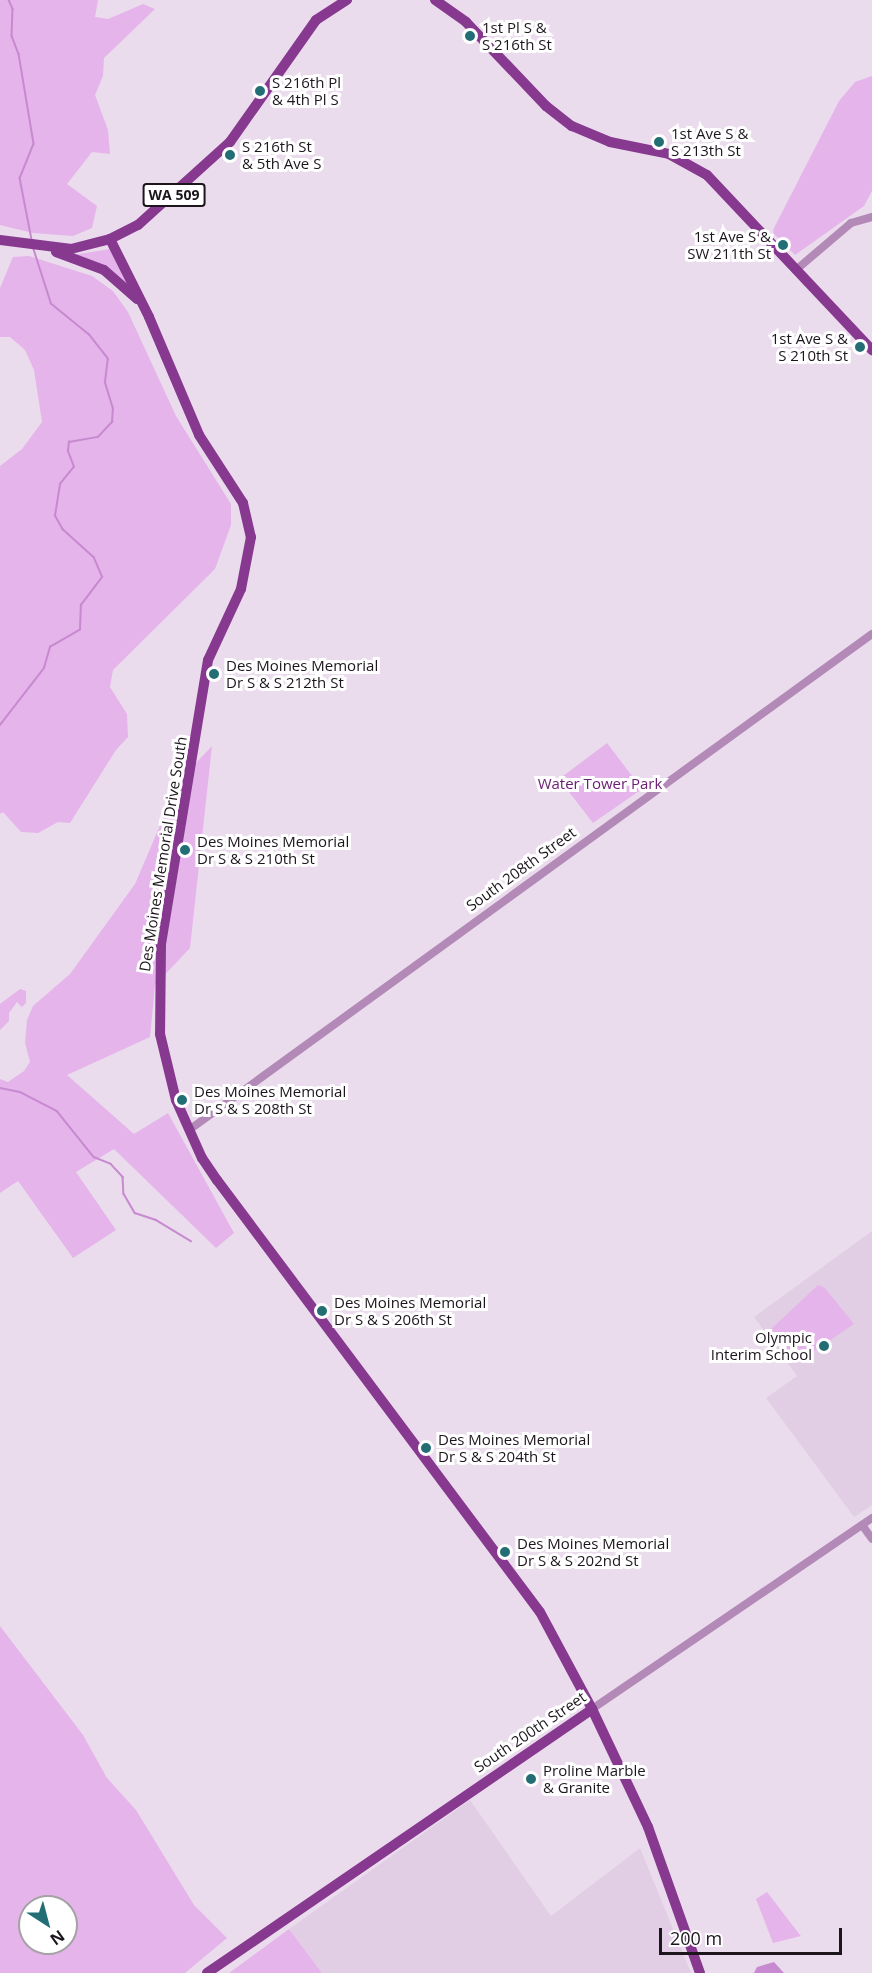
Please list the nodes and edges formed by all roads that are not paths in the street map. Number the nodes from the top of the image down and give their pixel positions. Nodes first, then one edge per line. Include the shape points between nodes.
1 (347, 0) edge
2 (439, 2) edge
3 (870, 217) edge
4 (110, 239) junction
5 (0, 240) edge
6 (50, 249) junction
7 (796, 269) junction
8 (149, 317) junction
9 (872, 350) edge
10 (872, 634) edge
11 (189, 1130) junction
12 (872, 1518) edge
13 (862, 1526) junction
14 (872, 1539) edge
15 (592, 1709) junction
16 (207, 1973) edge
17 (700, 1973) edge

1 - 4 main road, WA 509 via 316,20 230,142 144,221
2 - 7 main road via 466,22 546,106 572,126 610,142 669,154 707,176
3 - 7 street via 851,223
4 - 6 main road, WA 509 via 71,249
4 - 8 main road, Des Moines Memorial Drive South
5 - 6 main road, WA 509
6 - 8 main road via 120,281
7 - 9 main road
8 - 11 main road, Des Moines Memorial Drive South via 199,435 243,503 251,537 241,589 208,660 161,944 159,1034 165,1064
10 - 11 street, South 208th Street
11 - 15 main road, Des Moines Memorial Drive South via 217,1180 531,1598
12 - 13 street, South 200th Street
13 - 14 street
13 - 15 street, South 200th Street
15 - 16 main road, South 200th Street
15 - 17 main road, Des Moines Memorial Drive South via 648,1827

